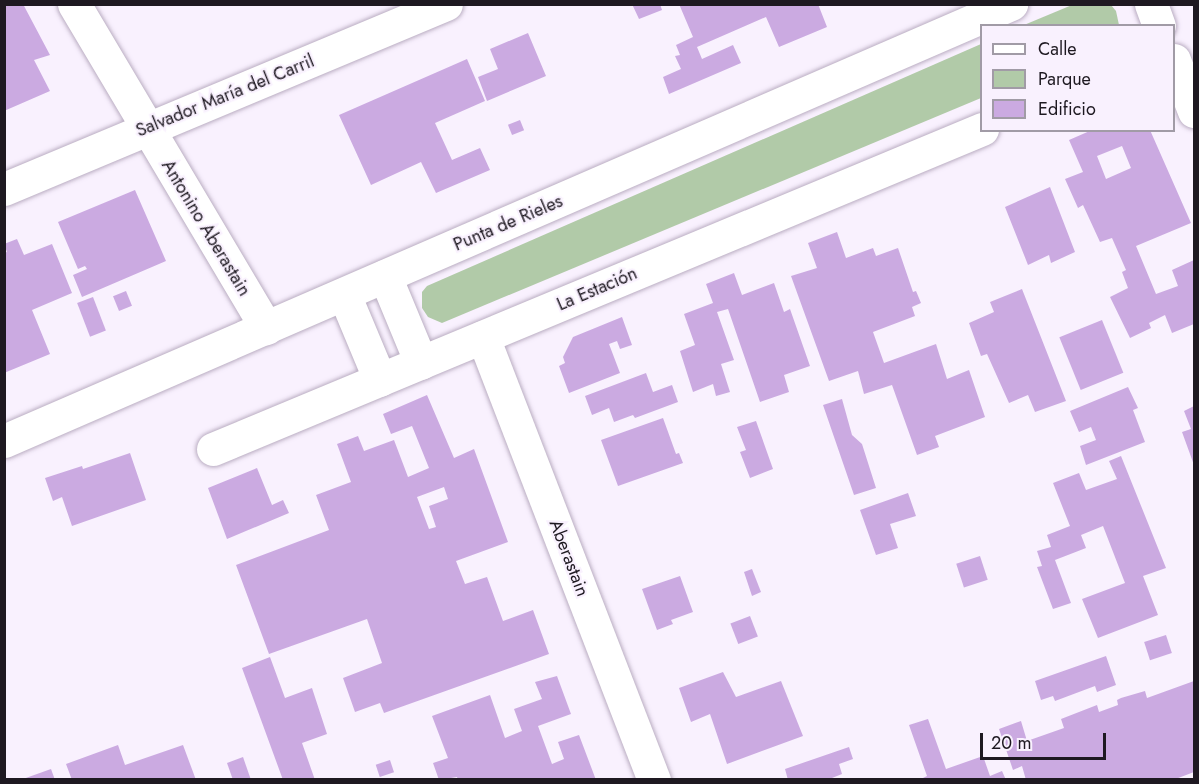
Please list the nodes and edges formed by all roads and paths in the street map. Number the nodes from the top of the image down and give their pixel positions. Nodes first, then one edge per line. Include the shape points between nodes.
1 (74, 4) edge
2 (446, 4) edge
3 (1011, 4) edge
4 (1151, 4) edge
5 (1158, 24) edge
6 (1175, 65) edge
7 (1194, 111) edge
8 (147, 127) junction
9 (980, 129) edge
10 (4, 189) edge
11 (385, 276) junction
12 (344, 294) junction
13 (266, 328) junction
14 (483, 337) junction
15 (421, 363) junction
16 (380, 380) junction
17 (4, 441) edge
18 (213, 449) dead end
19 (654, 780) edge

1 - 8 street, Antonino Aberastain
2 - 8 street, Salvador María del Carril
3 - 11 street, Punta de Rieles
4 - 5 street
6 - 7 street
8 - 10 street, Salvador María del Carril
8 - 13 street, Antonino Aberastain
9 - 14 street, La Estación
11 - 12 street, Punta de Rieles
11 - 15 street
12 - 13 street, Punta de Rieles
12 - 16 street
13 - 17 street, Punta de Rieles
14 - 15 street, La Estación
14 - 19 street, Aberastain
15 - 16 street, La Estación
16 - 18 street, La Estación

